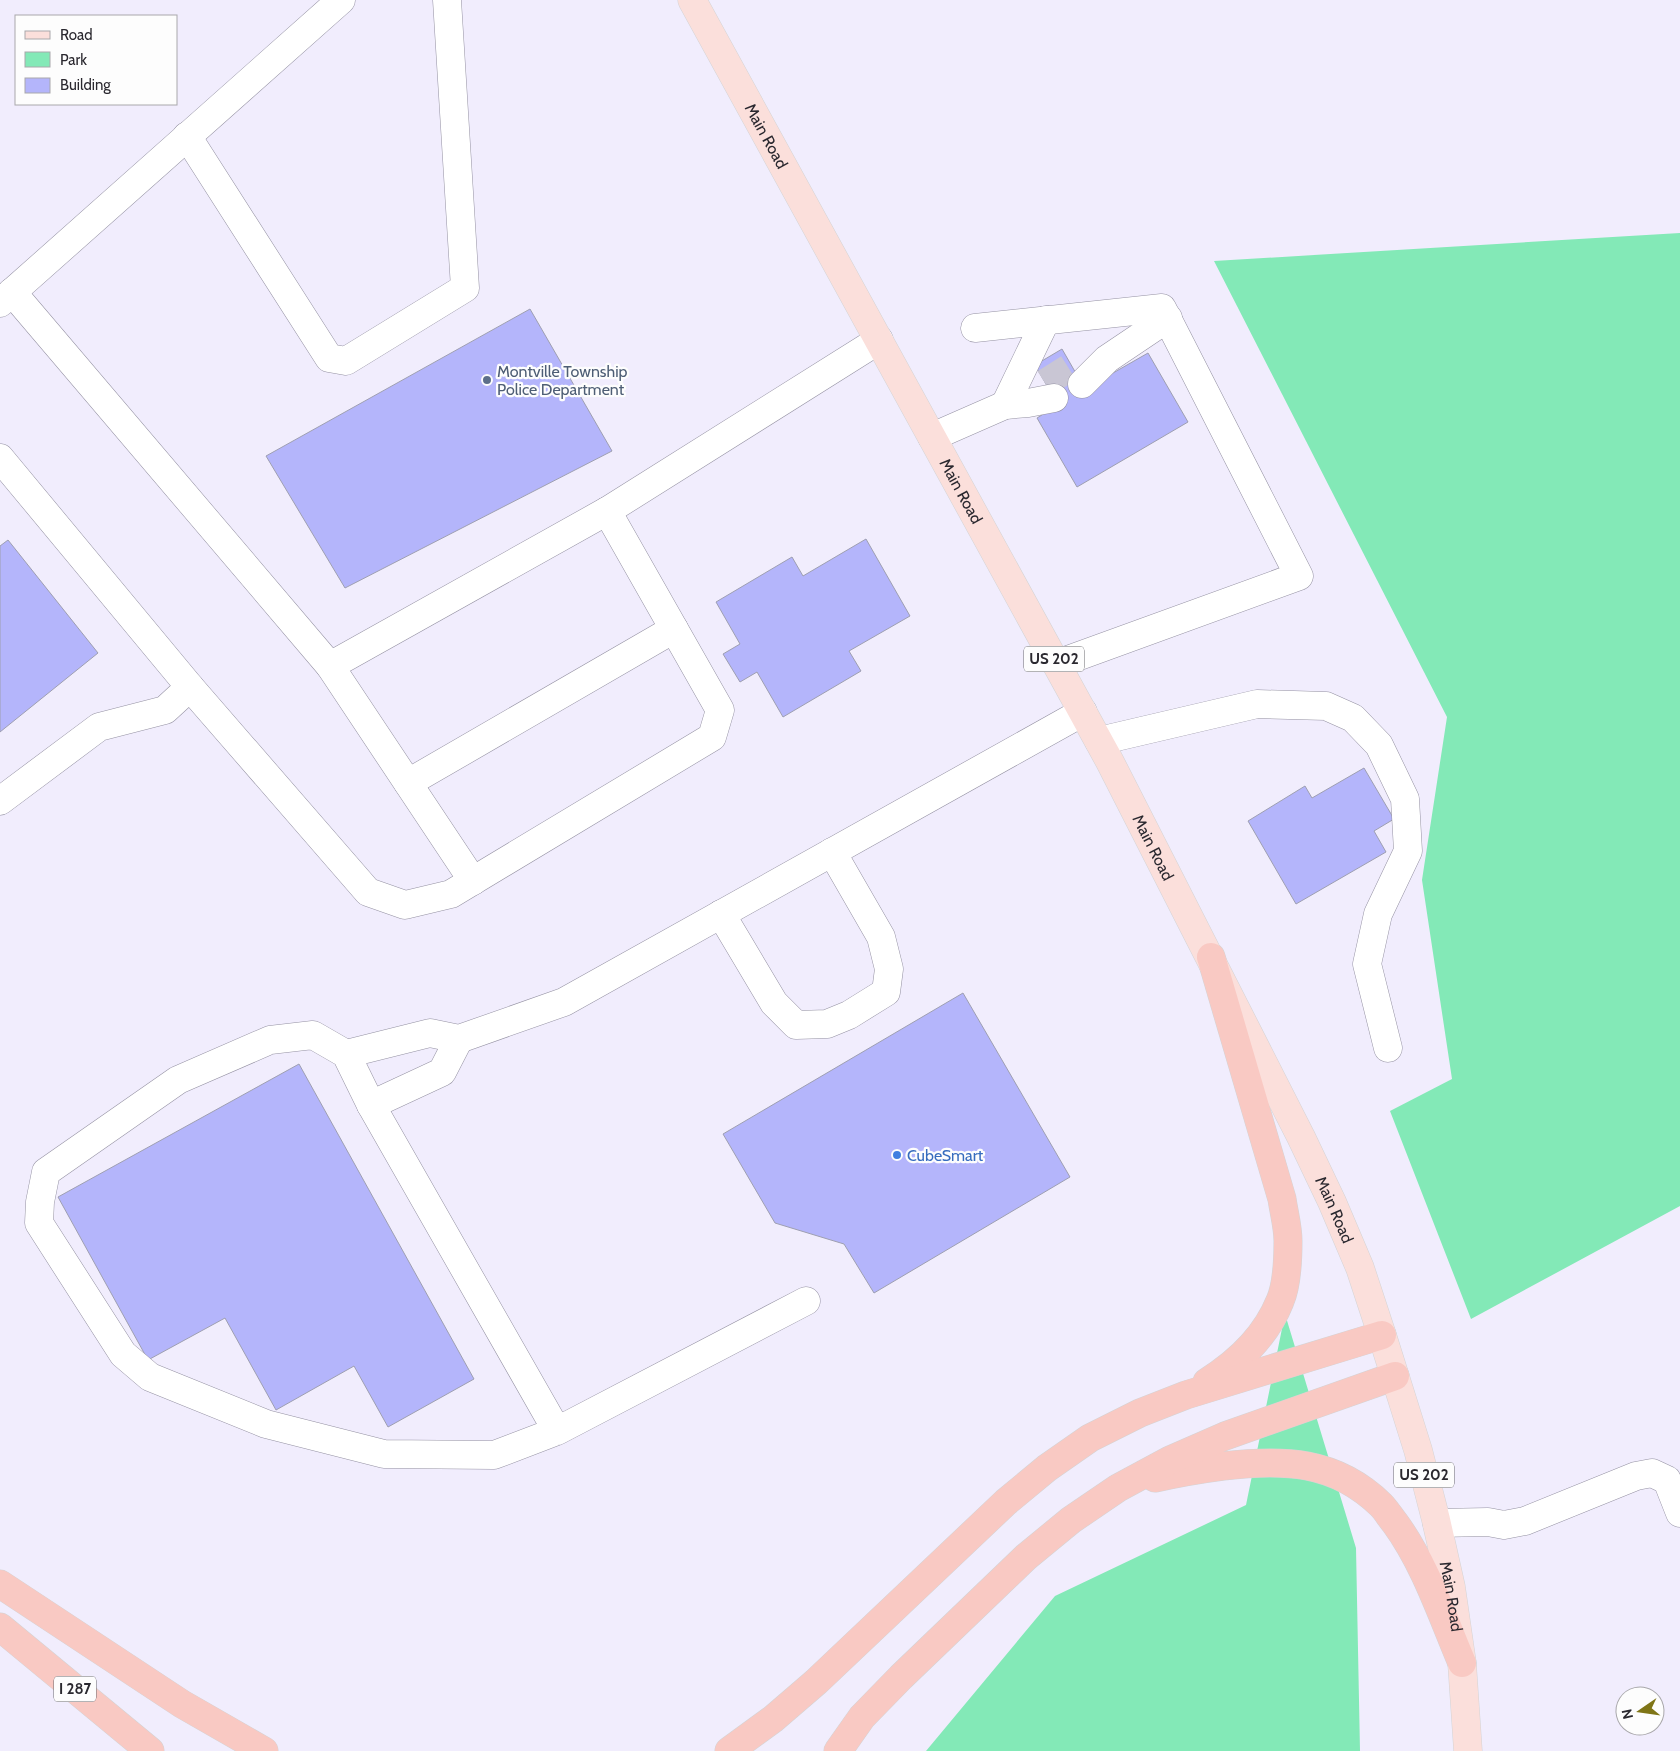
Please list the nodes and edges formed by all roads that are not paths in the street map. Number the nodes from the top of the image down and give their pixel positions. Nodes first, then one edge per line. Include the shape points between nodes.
1 (341, 0) edge
2 (447, 0) edge
3 (692, 0) edge
4 (187, 136) junction
5 (6, 298) edge
6 (1168, 318) junction
7 (1046, 320) junction
8 (976, 328) dead end
9 (879, 340) junction
10 (1077, 375) tunnel mouth
11 (932, 437) junction
12 (0, 458) edge
13 (607, 511) junction
14 (674, 629) junction
15 (1057, 664) junction
16 (330, 666) junction
17 (190, 687) junction
18 (1083, 712) junction
19 (1099, 741) junction
20 (408, 783) junction
21 (0, 801) edge
22 (832, 852) junction
23 (474, 881) junction
24 (721, 914) junction
25 (1211, 957) junction
26 (459, 1039) junction
27 (1388, 1048) dead end
28 (346, 1054) junction
29 (371, 1105) junction
30 (806, 1301) dead end
31 (1382, 1335) junction
32 (1395, 1376) junction
33 (1186, 1395) junction
34 (556, 1431) junction
35 (1118, 1488) junction
36 (1680, 1513) edge
37 (1437, 1523) junction
38 (0, 1584) edge
39 (0, 1627) edge
40 (1462, 1663) junction
41 (150, 1751) edge
42 (264, 1751) edge
43 (729, 1751) edge
44 (838, 1751) edge
45 (1468, 1751) edge

1 - 4 lane
2 - 4 lane via 465,288 346,361 329,358
3 - 9 main road, Main Road / US 202
4 - 5 lane
5 - 16 lane
6 - 7 lane via 1162,308
6 - 10 lane
6 - 15 lane via 1299,576
7 - 8 lane
7 - 11 lane via 1033,397
9 - 11 main road, Main Road / US 202
9 - 13 lane
11 - 15 main road, Main Road / US 202
12 - 17 lane
13 - 14 lane
13 - 16 lane
14 - 20 lane
14 - 23 lane via 720,710 712,737
15 - 18 main road, Main Road / US 202
16 - 20 lane
17 - 21 lane via 165,710 99,727
17 - 23 lane via 368,892 405,905 451,894
18 - 19 main road, Main Road / US 202
18 - 22 lane
19 - 25 main road, Main Road / US 202
19 - 27 lane via 1257,704 1326,706 1353,718 1379,745 1405,799 1408,851 1378,914 1367,964
20 - 23 lane
22 - 24 lane
22 - 24 lane via 881,937 889,969 886,992 849,1016 827,1024 796,1025 774,1003
24 - 26 lane via 564,1002
25 - 31 main road, Main Road / US 202 via 1332,1202 1360,1268
25 - 33 highway via 1282,1199 1288,1239 1287,1268 1281,1300 1266,1329 1221,1373
26 - 28 lane via 430,1033
26 - 29 lane via 442,1072
28 - 29 lane
28 - 34 lane via 312,1035 270,1040 178,1080 46,1172 39,1223 123,1354 150,1377 266,1424 384,1454 494,1455
29 - 34 lane
30 - 34 lane
31 - 32 main road, Main Road / US 202
31 - 33 highway
32 - 35 highway via 1225,1436
32 - 37 main road, Main Road / US 202
33 - 43 highway via 1090,1438 1047,1468 1006,1502 816,1682
35 - 40 highway via 1206,1468 1285,1462 1322,1469 1353,1482 1382,1506 1403,1535
35 - 44 highway via 1071,1520 1026,1557 862,1717
36 - 37 lane via 1667,1480 1652,1473 1636,1476 1525,1521 1504,1525 1488,1522
37 - 40 main road, Main Road / US 202 via 1451,1587
38 - 42 highway via 175,1699
39 - 41 highway, I 287
40 - 45 main road, Main Road / US 202

